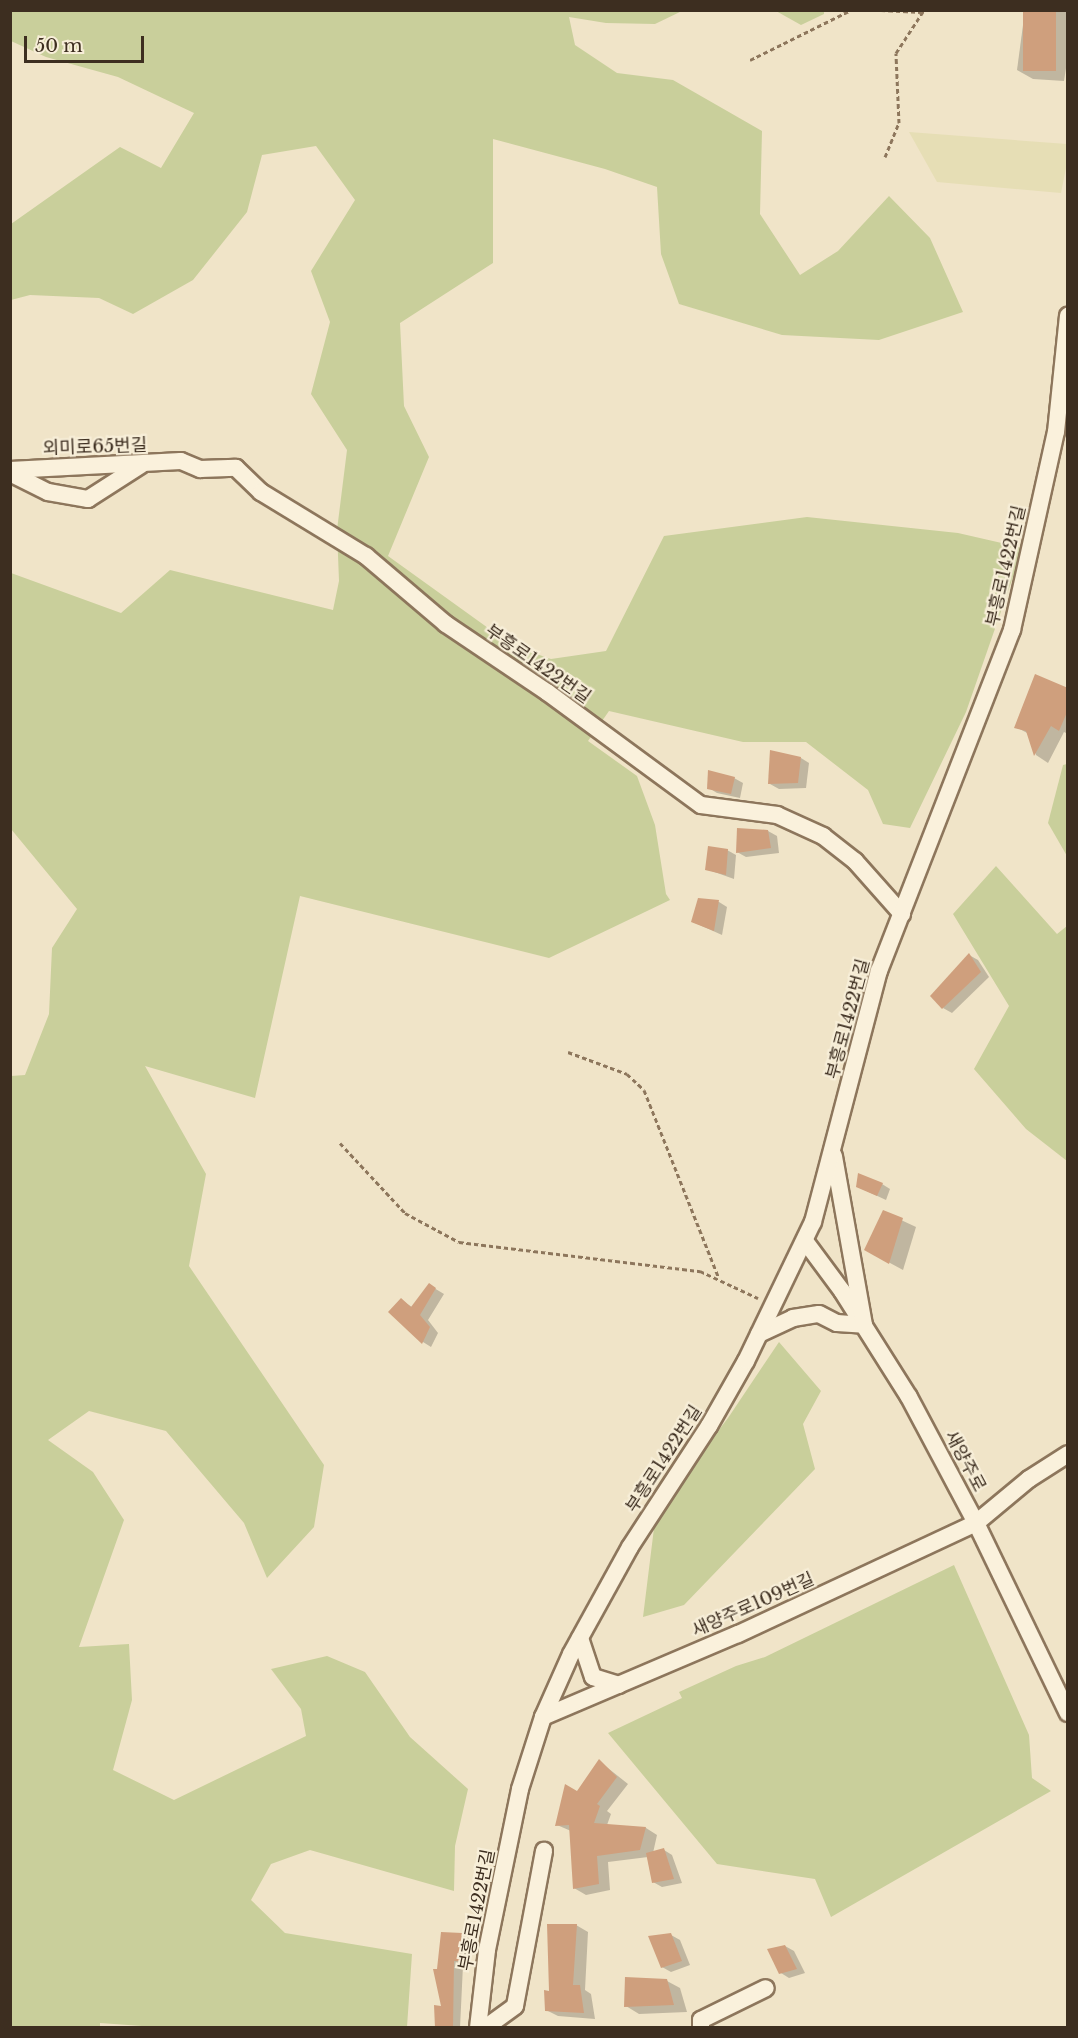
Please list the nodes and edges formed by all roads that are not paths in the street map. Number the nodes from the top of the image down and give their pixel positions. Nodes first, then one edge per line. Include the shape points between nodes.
1 (1068, 316) edge
2 (181, 461) joint
3 (143, 465) junction
4 (10, 471) edge
5 (902, 914) junction
6 (833, 1152) junction
7 (805, 1241) junction
8 (864, 1325) junction
9 (759, 1334) junction
10 (1068, 1454) edge
11 (976, 1523) junction
12 (580, 1638) junction
13 (619, 1685) junction
14 (1068, 1713) edge
15 (543, 1717) junction
16 (544, 1851) dead end
17 (766, 1988) dead end
18 (701, 2024) edge
19 (478, 2028) edge
20 (485, 2028) edge

1 - 5 street, 부흥로1422번길 via 1056,432 1012,630
2 - 3 street, 외미로65번길
2 - 5 street, 부흥로1422번길 via 200,469 236,468 261,492 366,556 446,624 547,692 701,805 777,815 824,836 855,861
3 - 4 street, 외미로65번길
3 - 4 street via 88,499 48,492
5 - 6 street, 부흥로1422번길 via 879,971
6 - 7 street, 부흥로1422번길
6 - 8 street
7 - 8 street, 새양주로
7 - 9 street, 부흥로1422번길
8 - 9 street via 837,1323 819,1314 793,1318
8 - 11 street, 새양주로 via 909,1397
9 - 12 street, 부흥로1422번길 via 710,1426 630,1547
10 - 11 street, 새양주로109번길 via 1029,1479
11 - 13 street, 새양주로109번길
11 - 14 street, 새양주로
12 - 13 street via 593,1677
12 - 15 street, 부흥로1422번길
13 - 15 street, 새양주로109번길
15 - 19 street, 부흥로1422번길 via 520,1789 487,1950
16 - 20 street via 515,2006
17 - 18 street

